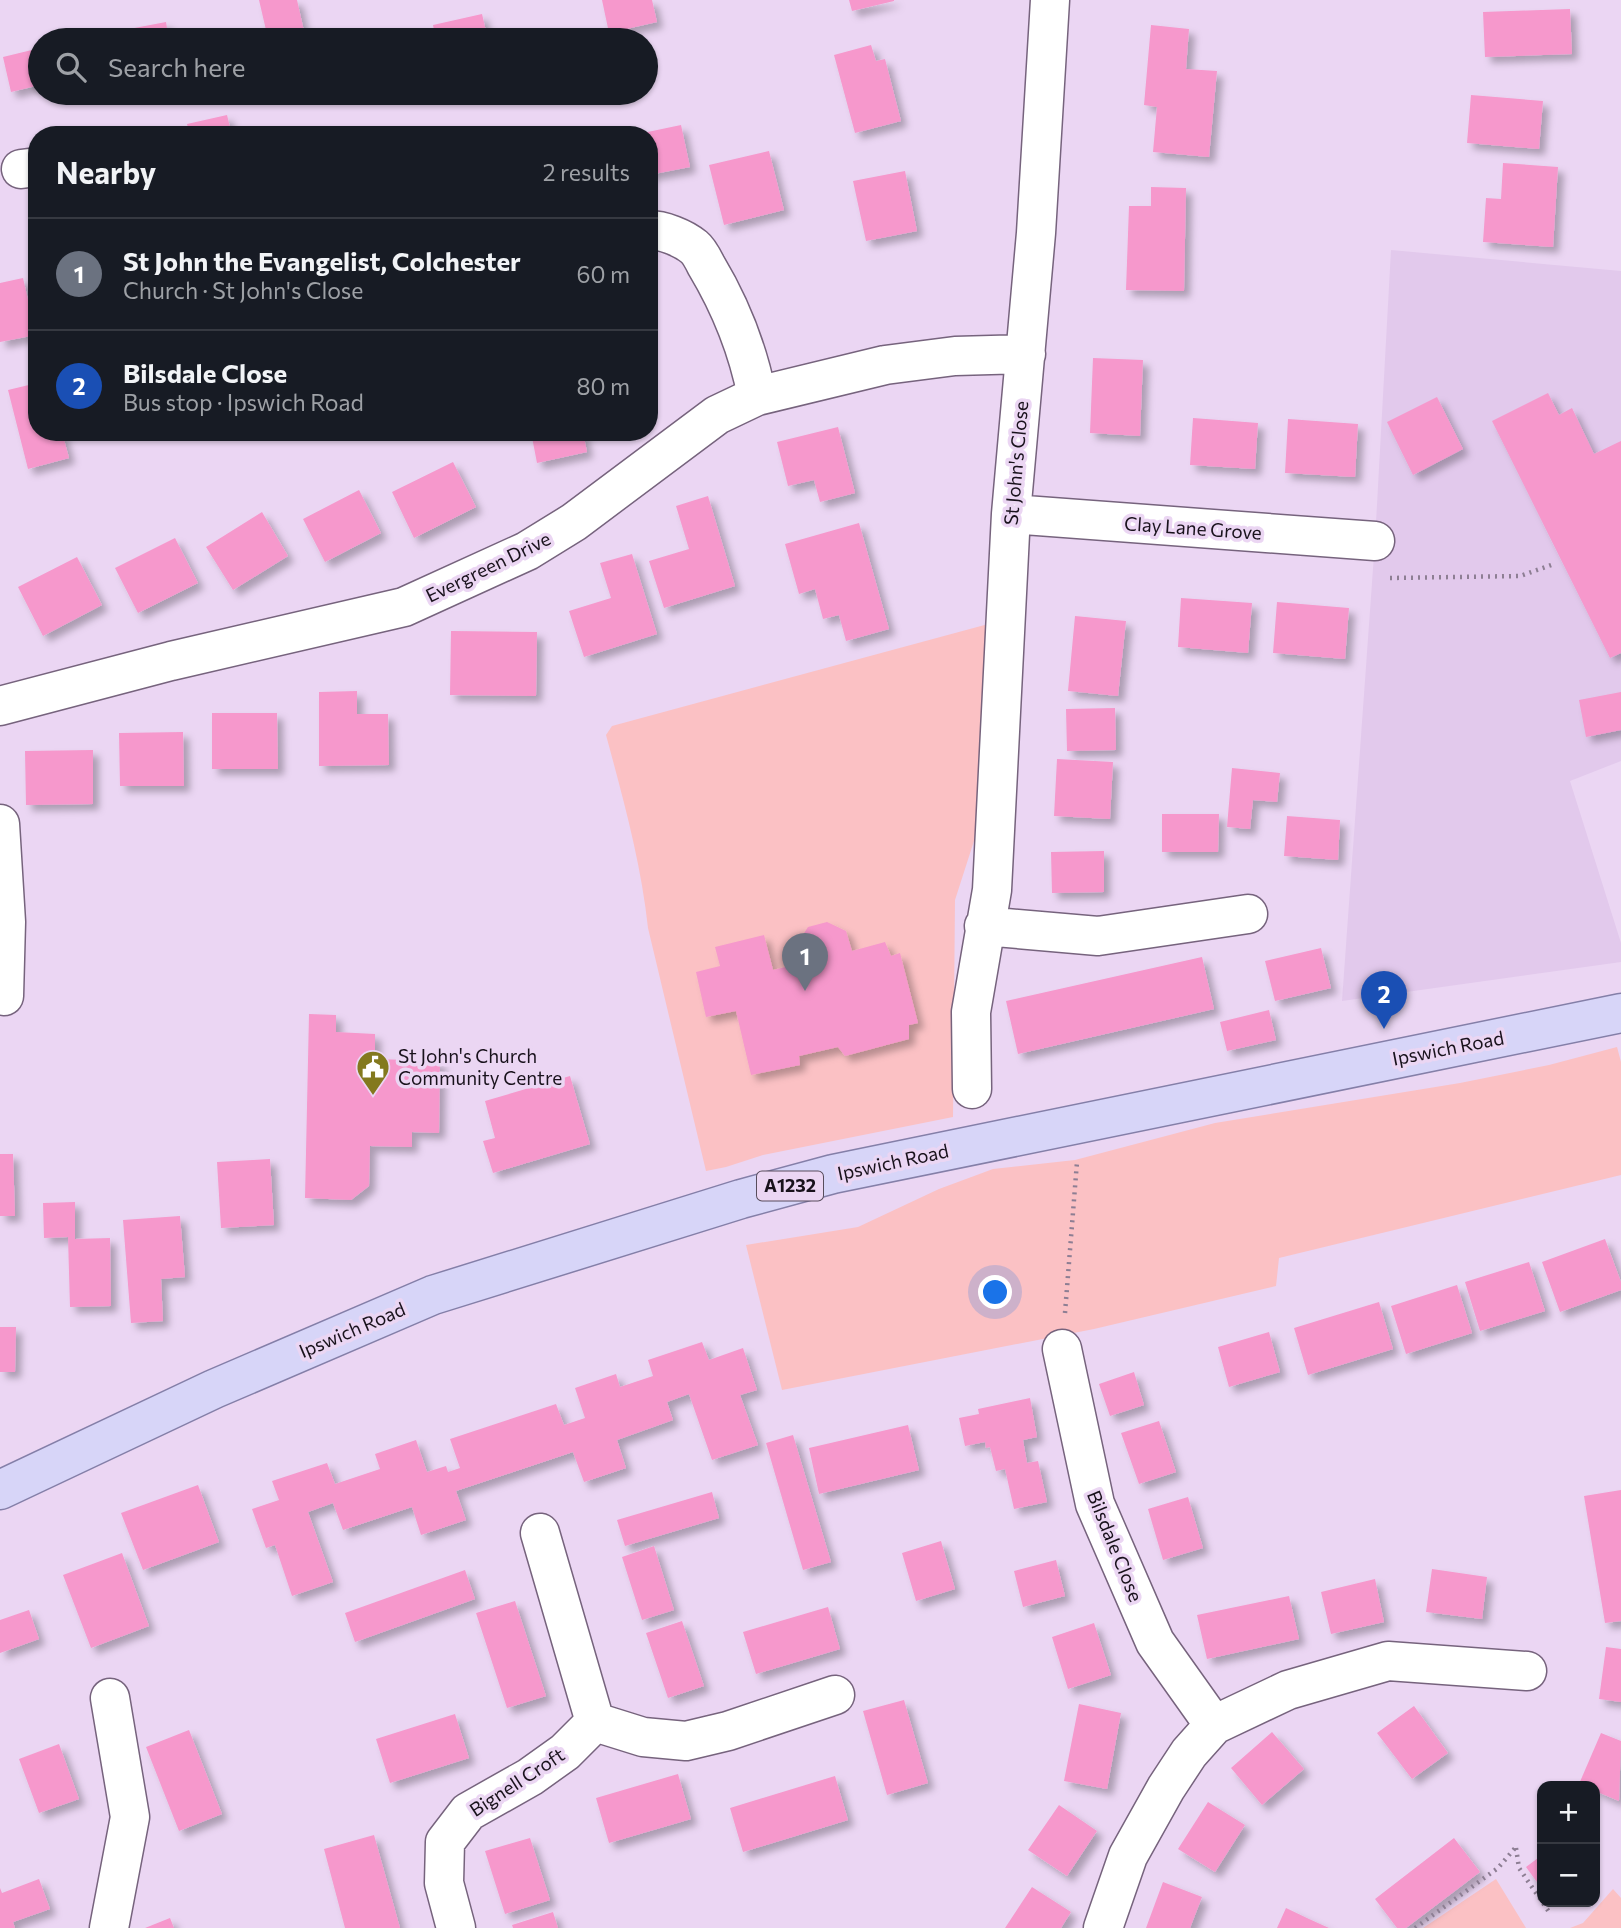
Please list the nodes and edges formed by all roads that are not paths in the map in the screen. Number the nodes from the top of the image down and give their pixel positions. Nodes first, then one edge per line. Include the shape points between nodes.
1 (1050, 0) edge
2 (658, 230) edge
3 (1026, 355) junction
4 (757, 396) junction
5 (1011, 514) junction
6 (1376, 541) dead end
7 (0, 706) edge
8 (0, 824) edge
9 (1248, 914) dead end
10 (3, 923) edge
11 (984, 926) junction
12 (4, 996) dead end
13 (1621, 1013) edge
14 (972, 1089) dead end
15 (1062, 1349) road end
16 (0, 1490) edge
17 (540, 1533) dead end
18 (1527, 1671) dead end
19 (835, 1695) dead end
20 (110, 1698) dead end
21 (595, 1722) junction
22 (1214, 1725) junction
23 (109, 1928) edge
24 (456, 1928) edge
25 (1103, 1928) edge

1 - 3 street, St John's Close
2 - 4 street via 695,247 716,281 739,332
3 - 4 street, Evergreen Drive via 956,356 886,365
3 - 5 street, St John's Close
4 - 7 street, Evergreen Drive via 717,415 575,522 527,551 404,607
5 - 6 street, Clay Lane Grove
5 - 11 street, St John's Close via 992,890
8 - 10 street
9 - 11 street via 1098,936
10 - 12 street
11 - 14 street, St John's Close via 971,1012
13 - 16 main road, Ipswich Road / A1232 via 834,1174 741,1199 433,1295 214,1389
15 - 22 street, Bilsdale Close via 1095,1503 1155,1642
17 - 21 street
18 - 22 street via 1388,1661 1289,1690
19 - 21 street via 686,1741 643,1737
20 - 23 street via 130,1817
21 - 24 street, Bignell Croft via 548,1765 468,1812 445,1842 444,1883
22 - 25 street via 1166,1788 1128,1856

